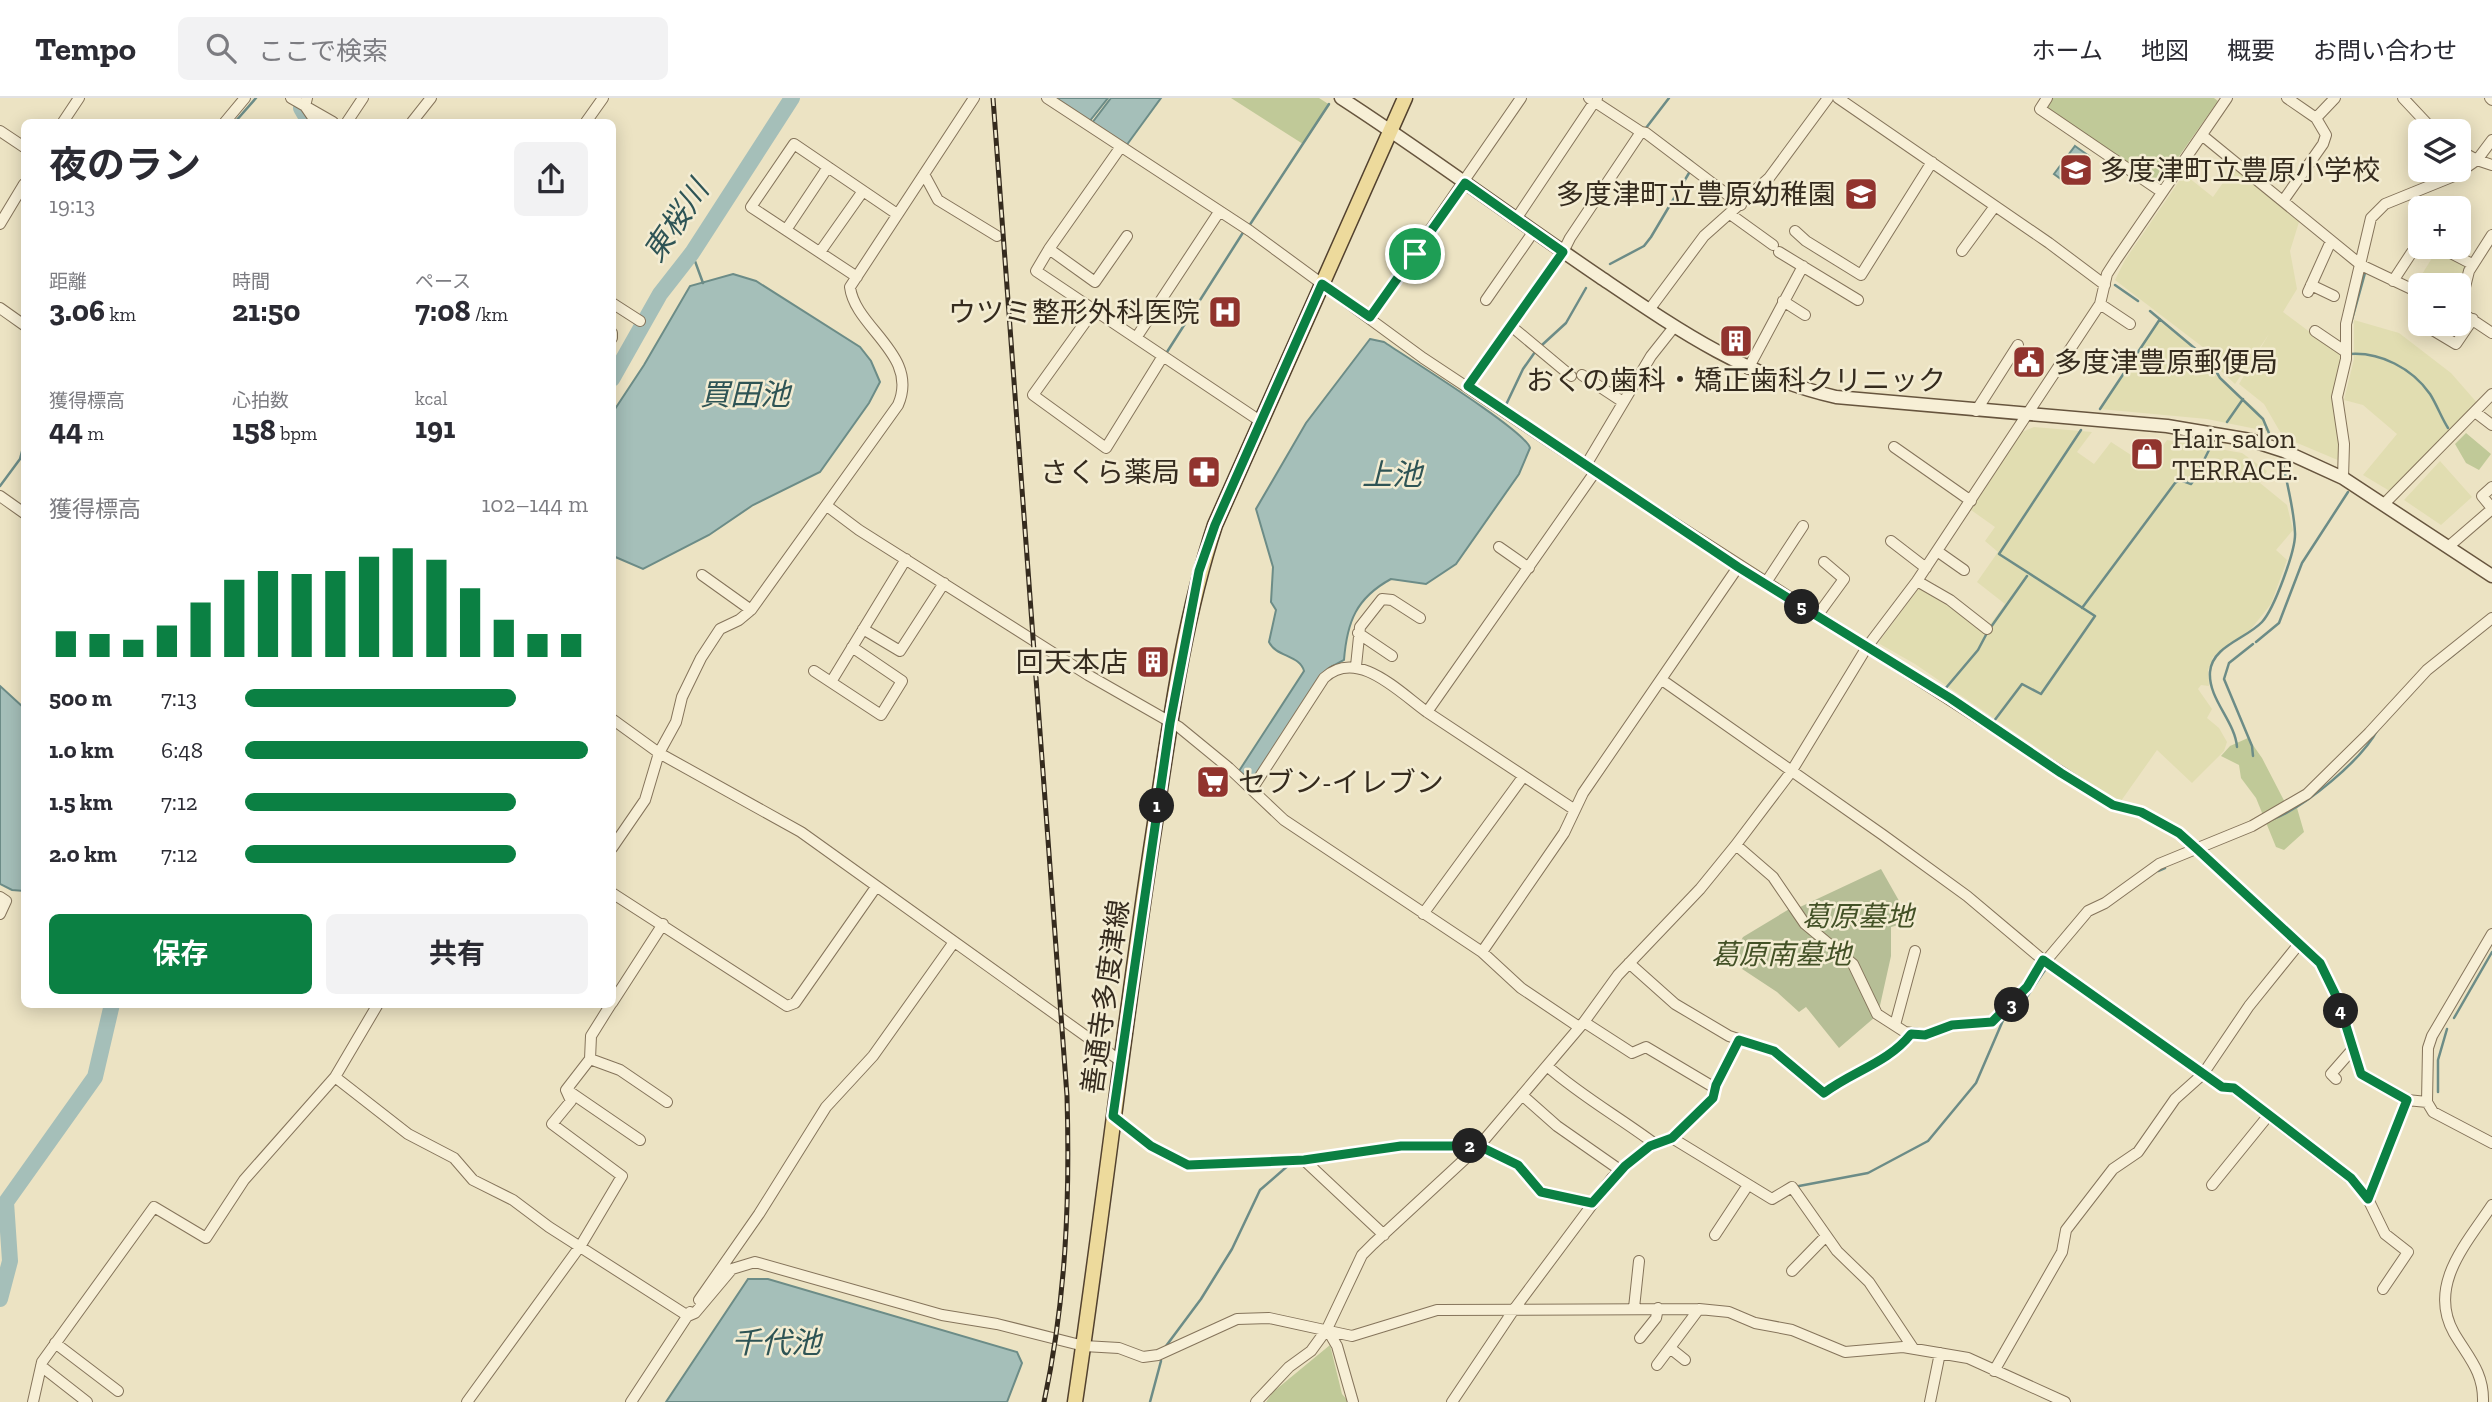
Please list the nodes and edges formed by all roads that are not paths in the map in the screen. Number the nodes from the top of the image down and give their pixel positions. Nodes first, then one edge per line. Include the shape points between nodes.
1 (79, 98) edge
2 (245, 98) edge
3 (291, 98) edge
4 (363, 98) edge
5 (431, 98) edge
6 (603, 98) edge
7 (974, 98) edge
8 (1047, 98) edge
9 (1341, 98) edge
10 (1405, 98) edge
11 (1521, 98) edge
12 (1828, 98) edge
13 (1838, 98) edge
14 (2047, 98) edge
15 (2227, 98) edge
16 (2287, 98) edge
17 (2335, 98) edge
18 (2403, 98) edge
19 (1594, 99) edge
20 (306, 102) edge
21 (2316, 118) junction
22 (65, 119) edge
23 (228, 119) edge
24 (314, 119) edge
25 (329, 119) edge
26 (349, 119) edge
27 (414, 119) edge
28 (588, 119) edge
29 (2423, 119) edge
30 (0, 131) edge
31 (1392, 131) junction
32 (1641, 132) junction
33 (2203, 136) junction
34 (2492, 140) edge
35 (21, 145) edge
36 (1120, 148) junction
37 (2471, 157) edge
38 (2477, 160) junction
39 (1932, 162) junction
40 (2492, 166) edge
41 (828, 167) junction
42 (924, 174) junction
43 (1465, 183) junction
44 (21, 189) edge
45 (863, 191) junction
46 (2162, 192) junction
47 (2283, 201) junction
48 (1741, 205) junction
49 (1995, 206) junction
50 (1219, 212) junction
51 (897, 214) junction
52 (1730, 214) junction
53 (1516, 219) junction
54 (0, 224) edge
55 (786, 230) junction
56 (1795, 231) dead end
57 (1534, 232) junction
58 (2492, 235) edge
59 (997, 236) dead end
60 (2331, 241) junction
61 (1126, 243) dead end
62 (1049, 249) junction
63 (1962, 251) dead end
64 (1563, 252) junction
65 (820, 253) junction
66 (2408, 258) edge
67 (2462, 259) edge
68 (2472, 264) junction
69 (2361, 265) junction
70 (1802, 266) junction
71 (2470, 273) edge
72 (857, 277) junction
73 (2393, 281) junction
74 (1322, 284) junction
75 (2105, 285) junction
76 (2408, 288) edge
77 (1486, 300) dead end
78 (1858, 300) dead end
79 (1783, 301) junction
80 (2352, 302) junction
81 (2100, 304) junction
82 (616, 306) edge
83 (0, 308) edge
84 (1094, 310) junction
85 (1649, 310) junction
86 (1805, 315) dead end
87 (1370, 317) junction
88 (2473, 319) joint
89 (640, 321) dead end
90 (2471, 322) edge
91 (21, 323) edge
92 (2130, 324) dead end
93 (1511, 326) junction
94 (1674, 327) junction
95 (2315, 331) dead end
96 (2492, 333) edge
97 (2443, 336) edge
98 (2461, 336) edge
99 (1136, 338) junction
100 (2018, 345) dead end
101 (2346, 352) junction
102 (1163, 356) junction
103 (1748, 369) junction
104 (1468, 386) junction
105 (2492, 394) edge
106 (1623, 402) junction
107 (1976, 411) junction
108 (2475, 412) junction
109 (2027, 416) junction
110 (1260, 421) junction
111 (2492, 425) edge
112 (1894, 447) dead end
113 (1590, 469) junction
114 (2343, 478) junction
115 (2492, 487) edge
116 (0, 496) edge
117 (1971, 501) junction
118 (2384, 504) junction
119 (827, 506) junction
120 (2491, 508) edge
121 (21, 511) edge
122 (1803, 526) dead end
123 (1891, 541) dead end
124 (1499, 547) dead end
125 (2448, 547) junction
126 (1937, 551) junction
127 (905, 559) junction
128 (1824, 562) dead end
129 (1738, 567) junction
130 (1926, 568) junction
131 (1528, 569) junction
132 (1964, 570) dead end
133 (702, 575) dead end
134 (2492, 576) edge
135 (1917, 581) junction
136 (944, 583) junction
137 (1765, 584) junction
138 (751, 610) junction
139 (1817, 616) junction
140 (1420, 618) dead end
141 (2492, 618) edge
142 (863, 629) junction
143 (1987, 629) dead end
144 (1358, 633) junction
145 (1867, 647) junction
146 (852, 648) junction
147 (1392, 656) dead end
148 (1356, 666) junction
149 (814, 671) dead end
150 (1662, 680) junction
151 (831, 682) junction
152 (1427, 712) junction
153 (616, 722) edge
154 (1170, 723) junction
155 (659, 753) junction
156 (1791, 772) junction
157 (1523, 777) junction
158 (1252, 789) junction
159 (1575, 810) junction
160 (616, 842) edge
161 (1736, 845) junction
162 (2198, 850) junction
163 (876, 887) junction
164 (616, 895) edge
165 (0, 897) edge
166 (0, 914) edge
167 (1423, 914) junction
168 (663, 924) junction
169 (2492, 934) edge
170 (954, 942) junction
171 (2299, 944) junction
172 (1915, 951) dead end
173 (1482, 952) junction
174 (2044, 961) junction
175 (1629, 963) junction
176 (616, 998) edge
177 (376, 1008) edge
178 (609, 1008) edge
179 (1581, 1025) junction
180 (1895, 1025) junction
181 (1911, 1034) junction
182 (1739, 1040) junction
183 (2352, 1050) junction
184 (590, 1059) junction
185 (1122, 1062) junction
186 (1547, 1066) junction
187 (2203, 1074) junction
188 (335, 1076) junction
189 (2336, 1079) dead end
190 (1715, 1088) junction
191 (566, 1090) junction
192 (1522, 1095) junction
193 (2407, 1100) junction
194 (667, 1102) dead end
195 (2427, 1102) junction
196 (1113, 1116) junction
197 (2268, 1116) junction
198 (1672, 1138) junction
199 (640, 1140) dead end
200 (2492, 1143) edge
201 (1655, 1144) junction
202 (1479, 1146) junction
203 (1304, 1160) junction
204 (1620, 1170) junction
205 (1748, 1185) junction
206 (2212, 1185) dead end
207 (2368, 1199) junction
208 (1592, 1203) junction
209 (2492, 1205) edge
210 (1384, 1235) junction
211 (1715, 1235) dead end
212 (1826, 1236) junction
213 (581, 1245) junction
214 (1639, 1261) dead end
215 (1792, 1271) dead end
216 (2383, 1289) dead end
217 (1515, 1308) junction
218 (1634, 1308) junction
219 (1658, 1308) junction
220 (1699, 1309) junction
221 (688, 1316) junction
222 (1327, 1329) junction
223 (1640, 1338) dead end
224 (55, 1343) junction
225 (1084, 1346) junction
226 (1670, 1348) junction
227 (1913, 1348) junction
228 (1940, 1353) junction
229 (1685, 1360) dead end
230 (1657, 1365) dead end
231 (41, 1366) junction
232 (1994, 1371) junction
233 (117, 1391) dead end
234 (80, 1399) edge
235 (33, 1402) edge
236 (467, 1402) edge
237 (631, 1402) edge
238 (1075, 1402) edge
239 (1256, 1402) edge
240 (1353, 1402) edge
241 (1452, 1402) edge
242 (1930, 1402) edge
243 (2065, 1402) edge
244 (2483, 1402) edge

1 - 22 street
2 - 23 street
3 - 20 street
4 - 26 street
5 - 27 street
6 - 28 street
7 - 42 street
8 - 36 street
9 - 31 main road
10 - 31 main road, 善通寺多度津線
11 - 43 street
12 - 48 street via 1769,178
13 - 39 street
14 - 46 street via 2040,109
15 - 33 street
16 - 21 street
17 - 21 street
18 - 29 street
19 - 32 street
19 - 53 street
20 - 24 street
20 - 25 street
21 - 47 street via 2326,135 2323,144
30 - 35 street
31 - 43 main road
31 - 74 main road, 善通寺多度津線
32 - 48 street
32 - 64 street
33 - 46 street
33 - 47 street
34 - 38 street
36 - 50 street
36 - 62 street
37 - 38 street
38 - 40 street
38 - 69 street via 2454,176 2376,210 2365,235
39 - 49 street
39 - 56 street via 1860,275
41 - 45 street
41 - 55 street
41 - 55 street via 794,144 751,207
42 - 51 street
42 - 59 street via 938,200
43 - 53 main road
43 - 87 street
44 - 54 street
45 - 51 street
45 - 65 street
46 - 75 street via 2116,260
47 - 60 street
48 - 52 street
49 - 63 street
49 - 75 street
50 - 74 street
50 - 99 street
51 - 72 street
52 - 70 street
52 - 85 street via 1704,236
53 - 57 main road
55 - 65 street
57 - 64 main road
57 - 77 street
58 - 68 street
60 - 69 street
60 - 80 street via 2310,289
61 - 62 street via 1095,282
62 - 84 street via 1036,271
64 - 85 main road
64 - 93 street
65 - 72 street
66 - 73 street
67 - 68 street
68 - 71 street
69 - 73 street
69 - 80 street
70 - 78 street
70 - 79 street
72 - 119 street via 850,287 852,301 891,352 903,389 898,405
73 - 76 street
74 - 87 street
74 - 110 main road, 善通寺多度津線
75 - 81 street
79 - 86 street
79 - 103 street
80 - 101 street
81 - 92 street
81 - 109 street
82 - 89 street
83 - 91 street
84 - 99 street
84 - 102 street via 1033,396 1106,448
85 - 94 main road
87 - 104 street
88 - 90 street
88 - 96 street
93 - 104 street
93 - 106 street
94 - 103 main road
94 - 106 street
95 - 101 street
97 - 98 street via 2456,344
99 - 102 street
100 - 107 street
101 - 114 street via 2337,397 2344,444
102 - 110 street
103 - 107 main road via 1791,387 1836,397
104 - 113 street
105 - 108 street
106 - 113 street
107 - 109 main road
108 - 111 street
108 - 118 street
109 - 114 main road via 2211,432 2284,451
109 - 117 street
110 - 154 main road, 善通寺多度津線 via 1199,571
112 - 117 street
113 - 129 street
113 - 131 street
114 - 118 main road
115 - 120 street via 2482,496
116 - 121 street
117 - 126 street
118 - 125 main road
119 - 127 street
119 - 138 street
120 - 125 street
122 - 137 street
123 - 130 street
124 - 131 street
125 - 134 main road
126 - 130 street
126 - 132 street
127 - 136 street
127 - 142 street
128 - 139 street via 1844,579
129 - 137 street
129 - 150 street
130 - 135 street
131 - 152 street
133 - 138 street via 718,592
135 - 143 street
135 - 145 street
136 - 142 street via 900,651
136 - 154 street
137 - 139 street
138 - 155 street via 720,628 681,697 676,722
139 - 145 street
140 - 144 street via 1387,597 1369,612
141 - 162 street via 2427,670 2307,794
142 - 146 street
144 - 147 street
144 - 148 street
145 - 156 street
145 - 162 street via 2103,799 2141,812 2179,833
146 - 151 street
146 - 151 street via 902,681 881,715
148 - 152 street
148 - 158 street via 1339,668 1324,678
149 - 151 street
150 - 156 street
150 - 159 street
152 - 157 street
153 - 155 street
154 - 158 street
154 - 185 main road, 善通寺多度津線
155 - 160 street via 645,800
155 - 163 street via 801,832
156 - 161 street
156 - 174 street via 1968,897
157 - 159 street
157 - 167 street
158 - 167 street via 1284,820
159 - 173 street
161 - 175 street
161 - 180 street via 1773,877 1805,924 1853,964 1877,1014
162 - 171 street
162 - 174 street via 2159,864 2088,911
163 - 168 street via 795,1003 787,1006
163 - 170 street
164 - 168 street
165 - 166 street via 6,901
167 - 173 street
168 - 176 street
169 - 195 street via 2432,1036
170 - 185 street
170 - 221 street via 873,1056 826,1107
171 - 183 street via 2329,977
171 - 187 street
172 - 180 street
173 - 179 street via 1521,988
174 - 181 street via 2027,987 1992,1022
174 - 187 street
175 - 179 street
175 - 182 street via 1675,1003
177 - 188 street
178 - 184 street via 591,1036
179 - 186 street
179 - 190 street via 1632,1053 1646,1047
180 - 181 street
181 - 182 street via 1893,1054 1846,1076 1824,1093 1774,1051
182 - 190 street
183 - 189 street via 2331,1074
183 - 193 street via 2361,1074
184 - 191 street
184 - 194 street via 620,1070
185 - 196 main road, 善通寺多度津線
186 - 192 street
186 - 201 street via 1581,1095
187 - 197 street via 2222,1087 2234,1088
187 - 232 street via 2175,1099 2138,1152 2113,1169 2066,1230 2062,1252
188 - 213 street via 408,1134 454,1158 473,1180
188 - 224 street via 244,1180 206,1238 154,1207
190 - 198 street via 1713,1098
191 - 199 street
191 - 213 street via 571,1101 552,1124 622,1176
192 - 202 street
192 - 204 street
193 - 195 street
193 - 207 street
195 - 200 street via 2433,1112
196 - 203 street via 1151,1146 1188,1165
196 - 225 main road, 善通寺多度津線
197 - 206 street
197 - 207 street via 2351,1178
198 - 201 street
198 - 205 street
201 - 204 street
202 - 203 street via 1401,1146
202 - 208 street via 1518,1165 1541,1192
202 - 210 street
203 - 210 street
204 - 208 street
205 - 211 street via 1728,1224
205 - 212 street via 1772,1199 1792,1187
207 - 216 street via 2385,1234 2408,1252
208 - 217 street
209 - 244 street via 2449,1271 2444,1296 2454,1332 2480,1375
210 - 222 street via 1362,1255
212 - 215 street
212 - 227 street via 1869,1282
213 - 221 street
213 - 236 street
214 - 218 street
217 - 218 street
217 - 222 street via 1437,1310 1352,1336
217 - 241 street
218 - 219 street
219 - 220 street
219 - 223 street
220 - 226 street
220 - 227 street via 1729,1312 1845,1352
221 - 225 street via 732,1269 755,1262 942,1315
221 - 237 street
222 - 225 street via 1269,1318 1237,1319 1158,1355 1143,1357 1119,1348
222 - 239 street via 1311,1351
222 - 240 street via 1337,1346
224 - 231 street
224 - 233 street
225 - 238 main road, 善通寺多度津線
226 - 229 street
226 - 230 street
227 - 228 street
228 - 232 street via 1968,1358
228 - 242 street
231 - 234 street
231 - 235 street
232 - 243 street

